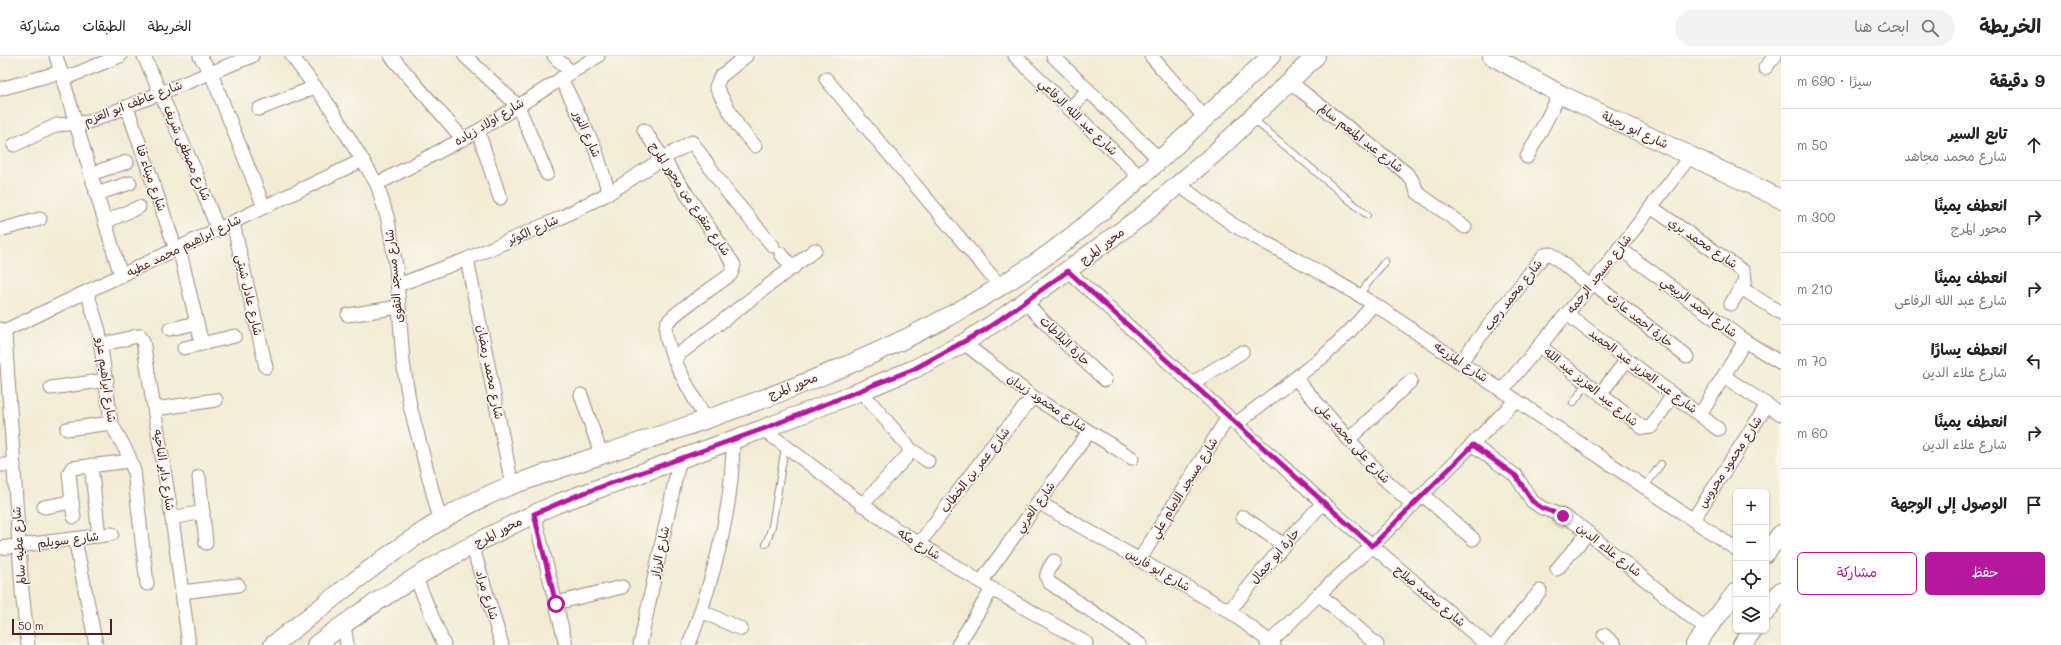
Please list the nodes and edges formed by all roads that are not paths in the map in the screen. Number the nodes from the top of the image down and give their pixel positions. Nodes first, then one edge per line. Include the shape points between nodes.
1 (56, 56) edge
2 (120, 56) edge
3 (144, 56) edge
4 (200, 56) edge
5 (252, 56) edge
6 (292, 56) edge
7 (391, 56) edge
8 (465, 56) edge
9 (554, 56) edge
10 (598, 56) edge
11 (1015, 56) edge
12 (1053, 56) edge
13 (1151, 56) edge
14 (1271, 56) edge
15 (1316, 56) edge
16 (1492, 56) edge
17 (1775, 56) edge
18 (747, 57) edge
19 (1765, 68) dead end
20 (211, 73) junction
21 (62, 75) junction
22 (566, 75) junction
23 (826, 79) dead end
24 (1290, 82) junction
25 (315, 87) junction
26 (0, 88) edge
27 (1088, 90) junction
28 (161, 93) junction
29 (1560, 94) junction
30 (518, 106) junction
31 (127, 107) junction
32 (259, 109) dead end
33 (1070, 110) junction
34 (1252, 118) junction
35 (1206, 119) junction
36 (76, 124) junction
37 (644, 130) dead end
38 (478, 131) junction
39 (463, 139) junction
40 (14, 145) dead end
41 (755, 146) dead end
42 (1691, 155) junction
43 (1527, 157) dead end
44 (662, 159) junction
45 (363, 160) junction
46 (1160, 160) junction
47 (127, 162) dead end
48 (90, 174) junction
49 (547, 174) dead end
50 (1140, 177) junction
51 (130, 183) dead end
52 (377, 184) junction
53 (1179, 186) junction
54 (609, 193) junction
55 (96, 194) junction
56 (500, 198) dead end
57 (1781, 199) edge
58 (139, 207) dead end
59 (264, 207) junction
60 (1651, 207) junction
61 (1367, 215) dead end
62 (40, 219) dead end
63 (105, 222) junction
64 (233, 223) junction
65 (1465, 227) dead end
66 (0, 230) edge
67 (218, 230) junction
68 (1619, 248) junction
69 (178, 249) junction
70 (815, 250) dead end
71 (467, 259) junction
72 (1385, 261) dead end
73 (793, 268) junction
74 (1068, 271) junction
75 (121, 276) junction
76 (1592, 284) junction
77 (398, 285) junction
78 (1000, 286) junction
79 (1741, 288) junction
80 (87, 292) junction
81 (1359, 295) junction
82 (1025, 302) junction
83 (1374, 304) junction
84 (1731, 304) dead end
85 (399, 307) junction
86 (1781, 313) edge
87 (1567, 314) junction
88 (348, 315) dead end
89 (197, 323) junction
90 (170, 329) dead end
91 (2, 330) edge
92 (235, 336) dead end
93 (1745, 341) junction
94 (964, 343) junction
95 (202, 344) junction
96 (101, 345) junction
97 (1540, 346) junction
98 (184, 348) dead end
99 (1242, 352) dead end
100 (1687, 357) dead end
101 (674, 358) junction
102 (1628, 360) junction
103 (1460, 361) junction
104 (1781, 363) edge
105 (266, 367) dead end
106 (1725, 377) junction
107 (1296, 379) junction
108 (107, 380) junction
109 (1105, 380) dead end
110 (1411, 381) dead end
111 (1191, 384) junction
112 (1588, 384) junction
113 (51, 388) dead end
114 (1502, 390) junction
115 (5, 391) edge
116 (862, 391) junction
117 (1600, 394) junction
118 (581, 395) dead end
119 (1674, 395) junction
120 (1033, 397) junction
121 (216, 400) dead end
122 (1516, 400) junction
123 (1573, 403) dead end
124 (1767, 405) junction
125 (155, 409) junction
126 (1781, 414) edge
127 (1700, 415) junction
128 (705, 418) junction
129 (5, 419) edge
130 (1232, 421) junction
131 (111, 423) junction
132 (1718, 428) dead end
133 (67, 429) dead end
134 (763, 429) junction
135 (1089, 432) junction
136 (733, 440) junction
137 (1349, 440) junction
138 (1473, 445) junction
139 (785, 447) junction
140 (910, 449) junction
141 (601, 454) junction
142 (680, 458) junction
143 (1132, 458) dead end
144 (130, 461) junction
145 (928, 461) dead end
146 (1661, 464) dead end
147 (0, 465) edge
148 (14, 465) junction
149 (91, 465) junction
150 (199, 478) dead end
151 (512, 485) junction
152 (1644, 488) junction
153 (1423, 495) junction
154 (72, 502) junction
155 (1038, 502) junction
156 (1323, 503) junction
157 (862, 505) junction
158 (1413, 505) junction
159 (44, 507) dead end
160 (203, 512) junction
161 (534, 514) junction
162 (74, 517) dead end
163 (1243, 517) dead end
164 (172, 518) junction
165 (440, 520) junction
166 (1693, 520) junction
167 (1588, 532) junction
168 (112, 534) dead end
169 (1781, 534) edge
170 (98, 536) junction
171 (75, 539) junction
172 (1473, 539) dead end
173 (206, 543) dead end
174 (766, 544) dead end
175 (918, 544) junction
176 (472, 545) junction
177 (1284, 545) junction
178 (19, 546) junction
179 (1372, 546) junction
180 (1733, 547) edge
181 (0, 548) edge
182 (1769, 549) edge
183 (1140, 559) junction
184 (1054, 561) dead end
185 (1557, 569) dead end
186 (371, 570) junction
187 (416, 578) junction
188 (147, 584) dead end
189 (238, 585) dead end
190 (987, 586) junction
191 (622, 587) dead end
192 (1540, 591) dead end
193 (1781, 591) edge
194 (182, 592) junction
195 (1319, 594) junction
196 (387, 596) junction
197 (1733, 596) edge
198 (556, 604) junction
199 (1769, 608) edge
200 (701, 611) junction
201 (1229, 611) junction
202 (344, 624) junction
203 (741, 629) dead end
204 (1707, 630) junction
205 (1751, 633) edge
206 (1604, 635) dead end
207 (1086, 642) dead end
208 (1270, 644) edge
209 (28, 645) edge
210 (96, 645) edge
211 (189, 645) edge
212 (273, 645) edge
213 (316, 645) edge
214 (346, 645) edge
215 (444, 645) edge
216 (502, 645) edge
217 (566, 645) edge
218 (640, 645) edge
219 (689, 645) edge
220 (958, 645) edge
221 (1141, 645) edge
222 (1377, 645) edge
223 (1487, 645) edge
224 (1495, 645) edge
225 (1615, 645) edge
226 (1695, 645) edge
227 (1742, 645) edge

1 - 21 street
2 - 21 street
3 - 28 street, شارع مصطفى شريف
4 - 20 street
5 - 20 street, شارع عاطف ابو العزم
6 - 25 street, شارع مسجد التقوى
7 - 39 street
8 - 30 street
9 - 22 street
10 - 22 street, شارع اولاد زياده
11 - 33 street, شارع عبد الله الرفاعي
12 - 27 street
13 - 35 street
14 - 35 main road, محور المرج
15 - 24 main road, محور المرج
16 - 29 main road, شارع ابو رجيلة
17 - 19 street
18 - 41 street via 720,77 716,87 738,126
20 - 28 street, شارع عاطف ابو العزم
20 - 59 street
21 - 26 street
21 - 36 street
22 - 30 street, شارع اولاد زياده
22 - 54 street, شارع النور via 595,148
23 - 78 street
24 - 34 main road, محور المرج
24 - 65 street, شارع عبد المنعم سالم via 1410,176 1418,193
25 - 32 street
25 - 45 street, شارع مسجد التقوى
27 - 33 street
27 - 46 street
28 - 31 street, شارع عاطف ابو العزم
28 - 67 street, شارع مصطفى شريف
29 - 42 main road, شارع ابو رجيلة
29 - 43 street
30 - 38 street, شارع اولاد زياده
30 - 49 street
31 - 36 street, شارع عاطف ابو العزم via 89,122
31 - 69 street, شارع ميناء قنا
33 - 50 street, شارع عبد الله الرفاعي
34 - 53 main road, محور المرج
34 - 61 lane
35 - 46 main road, محور المرج
36 - 40 street, شارع عاطف ابو العزم via 67,122 57,125
36 - 48 street
37 - 44 street, شارع متفرع من محور المرج
38 - 39 street, شارع اولاد زياده
38 - 56 street
39 - 52 street, شارع اولاد زياده
42 - 57 main road, شارع ابو رجيلة
42 - 60 street, شارع مسجد الرحمه
44 - 54 street, شارع الكوثر
44 - 73 street, شارع الكوثر via 689,142 694,143 728,193
44 - 101 street, شارع متفرع من محور المرج via 734,265 731,274 668,323 665,337
45 - 52 street, شارع مسجد التقوى
45 - 59 street, شارع ابراهيم محمد عطيه
46 - 50 main road, محور المرج
47 - 48 street
48 - 55 street
50 - 78 main road, محور المرج via 1073,236
51 - 55 street
52 - 77 street, شارع مسجد التقوى via 388,220
53 - 74 main road, محور المرج
53 - 81 street, شارع المزرعه via 1236,226
54 - 71 street, شارع الكوثر via 560,218
55 - 63 street
58 - 63 street
59 - 64 street, شارع ابراهيم محمد عطيه
60 - 68 street, شارع مسجد الرحمه
60 - 79 street, شارع محمد بري via 1740,268 1745,276
62 - 66 street
63 - 75 street
64 - 67 street, شارع ابراهيم محمد عطيه
64 - 105 street, شارع عادل شيتى
67 - 69 street, شارع ابراهيم محمد عطيه
68 - 76 street, شارع مسجد الرحمه
68 - 93 street, شارع احمد الربيعي
69 - 75 street, شارع ابراهيم محمد عطيه
69 - 89 street, شارع ميناء قنا
70 - 73 street
71 - 77 street, شارع الكوثر
71 - 151 street, شارع محمد رمضان
72 - 81 lane
73 - 101 street
74 - 82 main road, محور المرج
74 - 111 street, شارع محمد صلاح
75 - 80 street, شارع ابراهيم محمد عطيه
76 - 87 street, شارع مسجد الرحمه
76 - 100 street, حارة احمد عارف
76 - 103 street, شارع محمد رجب via 1551,254 1544,255
77 - 85 street, شارع مسجد التقوى
78 - 128 main road, محور المرج via 942,320 856,360 781,391
79 - 84 street
79 - 86 street
80 - 91 street, شارع ابراهيم محمد عطيه
80 - 96 street, شارع ابراهيم عزو via 94,333
81 - 83 street, شارع المزرعه
82 - 94 main road, محور المرج
82 - 109 street, حارة البلاطات
83 - 103 street, شارع المزرعه
83 - 107 street via 1350,331
85 - 88 street
85 - 165 street, شارع مسجد التقوى via 403,362 410,406
87 - 97 street, شارع مسجد الرحمه
87 - 102 street, شارع عبد العزيز عبد الحميد
89 - 90 street
89 - 95 street, شارع ميناء قنا
91 - 115 street, شارع عطيه سالم
92 - 95 street
93 - 104 street, شارع احمد الربيعي
93 - 106 street
94 - 116 main road, محور المرج via 914,369
94 - 120 street, شارع محمود زيدان
95 - 98 street
96 - 108 street, شارع ابراهيم عزو
96 - 125 street, شارع داير الناحيه via 136,336 142,338
97 - 112 street, شارع عبد العزيز عبد الله
97 - 114 street, شارع مسجد الرحمه
99 - 111 street
101 - 128 street, شارع متفرع من محور المرج
102 - 117 street
102 - 119 street, شارع عبد العزيز عبد الحميد
103 - 114 street, شارع المزرعه
106 - 124 street
106 - 127 street
107 - 130 street
107 - 137 street, شارع على محمد على
108 - 113 street
108 - 131 street, شارع ابراهيم عزو
110 - 137 street
111 - 130 street, شارع محمد صلاح
112 - 117 street, شارع عبد العزيز عبد الله
112 - 123 lane
114 - 122 street, شارع المزرعه
115 - 129 street, شارع عطيه سالم
116 - 134 main road, محور المرج
116 - 140 street
117 - 119 street, شارع عبد العزيز عبد الله via 1645,429 1651,427
118 - 141 street
119 - 127 street, شارع عبد العزيز عبد الحميد
120 - 135 street, شارع محمود زيدان
120 - 175 street, شارع عمر بن الخطاب via 988,451
121 - 125 street
122 - 138 street
122 - 152 street, شارع المزرعه
124 - 126 street
124 - 166 street, شارع محمود محروس
125 - 164 street, شارع داير الناحيه
127 - 132 street, شارع عبد العزيز عبد الحميد
128 - 141 main road, محور المرج
129 - 148 street, شارع عطيه سالم
130 - 156 street, شارع محمد صلاح
130 - 183 street, شارع مسجد الامام علي
131 - 133 street
131 - 144 street, شارع ابراهيم عزو
134 - 136 main road, محور المرج
134 - 139 street, شارع مكه
135 - 143 street, شارع محمود زيدان
135 - 155 street, شارع العربي
136 - 142 main road, محور المرج
136 - 200 street via 726,520
137 - 158 street, شارع على محمد على via 1379,474
138 - 153 street
138 - 167 street, شارع علاء الدين via 1516,476 1532,501
139 - 157 street, شارع مكه
139 - 174 lane via 772,526
140 - 145 street
140 - 157 street via 909,456
141 - 151 main road, محور المرج
142 - 161 main road, محور المرج
142 - 218 street, شارع الرزاز
144 - 149 street
144 - 188 street, شارع ابراهيم عزو via 134,471
146 - 152 lane
147 - 148 street
148 - 178 street, شارع عطيه سالم
149 - 154 street via 74,467 70,471
149 - 170 street
150 - 160 street
151 - 165 main road, محور المرج
152 - 166 street, شارع المزرعه
153 - 158 street
153 - 172 street
154 - 159 street
154 - 162 street
155 - 183 street, شارع ابو فارس
155 - 190 street, شارع العربي
156 - 177 street, حارة ابو جمال
156 - 179 street, شارع محمد صلاح
157 - 175 street, شارع مكه
158 - 179 street
160 - 164 street
160 - 173 street
161 - 176 main road, محور المرج
161 - 198 street
163 - 177 street
164 - 194 street, شارع داير الناحيه
165 - 186 main road, محور المرج via 406,542
166 - 180 street, شارع المزرعه
167 - 185 street
167 - 204 street, شارع علاء الدين
168 - 170 street, شارع سويلم
169 - 182 main road
170 - 171 street, شارع سويلم
171 - 178 street, شارع سويلم
171 - 210 street
175 - 190 street, شارع مكه
176 - 187 main road, محور المرج
176 - 216 street, شارع مراد
177 - 201 street, حارة ابو جمال
178 - 181 street, شارع سويلم
178 - 209 street, شارع عطيه سالم
179 - 195 street
179 - 223 street, شارع محمد صلاح
183 - 201 street, شارع ابو فارس
184 - 221 street via 1046,574 1050,583
186 - 196 main road
186 - 212 main road, محور المرج
187 - 196 main road, محور المرج
187 - 215 street
189 - 194 street
190 - 207 street, شارع مكه
190 - 220 street, شارع العربي
191 - 198 street
192 - 224 street
193 - 199 main road
194 - 211 street, شارع داير الناحيه
195 - 208 street
195 - 222 street
196 - 202 main road, محور المرج
197 - 204 main road
198 - 217 street
200 - 203 street
200 - 219 street
201 - 208 street, شارع ابو فارس
202 - 213 main road, محور المرج
202 - 214 street
204 - 226 main road
205 - 227 main road
206 - 225 street

